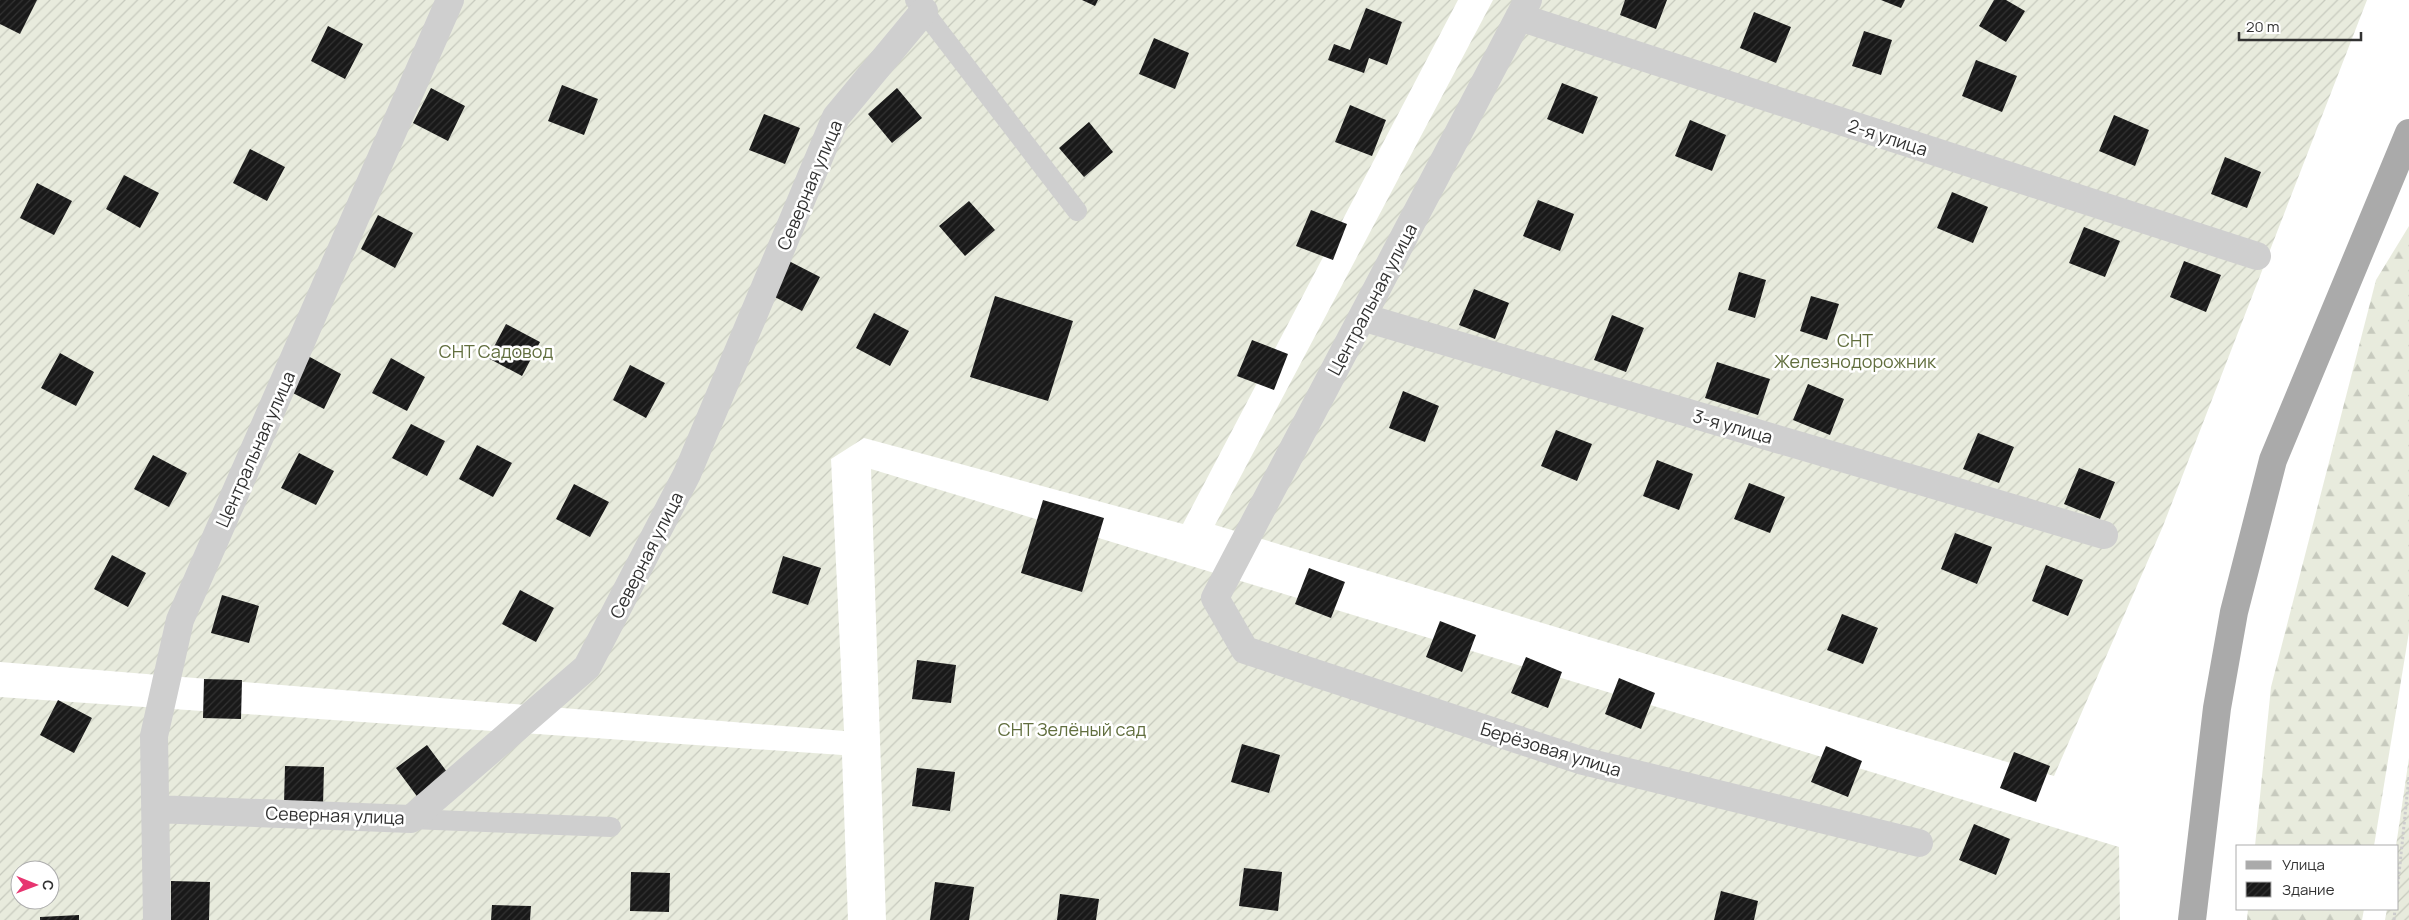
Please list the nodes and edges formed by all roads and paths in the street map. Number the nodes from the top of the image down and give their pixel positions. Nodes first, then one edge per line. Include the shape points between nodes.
1 (450, 0) edge
2 (920, 6) edge
3 (1524, 9) edge
4 (2409, 133) edge
5 (1077, 212) dead end
6 (2256, 256) dead end
7 (1362, 318) junction
8 (2104, 535) dead end
9 (1216, 598) joint
10 (2409, 776) edge
11 (155, 809) junction
12 (411, 819) junction
13 (611, 827) dead end
14 (1919, 844) dead end
15 (2399, 874) edge
16 (157, 920) edge
17 (2192, 920) edge

1 - 11 street, Центральная улица via 180,620 154,736
2 - 5 lane
2 - 12 street, Северная улица via 836,118 687,474 588,667
3 - 6 street, 2-я улица
3 - 7 street, Центральная улица
4 - 17 main road via 2273,460 2234,612 2216,708
7 - 8 street, 3-я улица
7 - 9 street, Центральная улица
9 - 14 street, Берёзовая улица via 1245,650 1583,761
10 - 15 path
11 - 12 street, Северная улица
11 - 16 street, Центральная улица
12 - 13 lane

